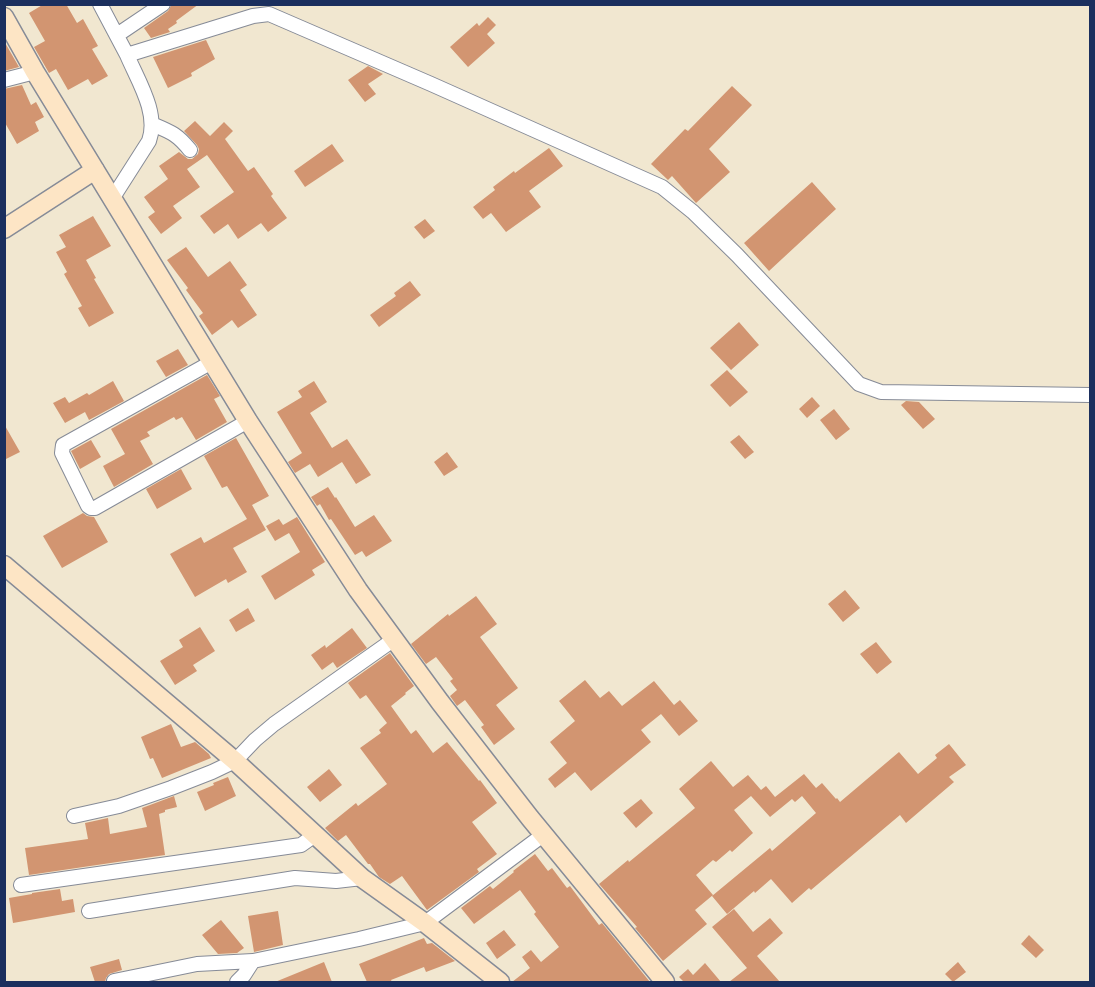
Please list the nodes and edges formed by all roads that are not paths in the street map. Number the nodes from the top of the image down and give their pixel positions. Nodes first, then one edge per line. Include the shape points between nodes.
1 (100, 4) edge
2 (163, 4) edge
3 (4, 17) edge
4 (117, 35) junction
5 (127, 55) junction
6 (35, 72) junction
7 (4, 80) edge
8 (152, 124) junction
9 (190, 150) dead end
10 (95, 170) junction
11 (112, 199) junction
12 (4, 229) edge
13 (212, 362) junction
14 (1090, 395) edge
15 (248, 421) junction
16 (4, 565) edge
17 (393, 640) junction
18 (236, 760) junction
19 (74, 816) dead end
20 (315, 835) junction
21 (543, 835) junction
22 (362, 878) junction
23 (21, 885) dead end
24 (88, 911) dead end
25 (425, 923) junction
26 (253, 961) junction
27 (114, 981) edge
28 (237, 982) edge
29 (500, 982) edge
30 (665, 982) edge

1 - 4 street
2 - 4 street
3 - 6 main road
4 - 5 street
5 - 8 street
5 - 14 street via 253,16 275,16 662,187 737,255 859,384 881,392
6 - 7 street
6 - 10 main road
8 - 9 street via 174,133
8 - 11 street via 149,141
10 - 11 main road
10 - 12 main road
11 - 13 main road
13 - 15 main road
13 - 15 street via 63,445 62,453 88,506 95,508
15 - 17 main road
16 - 18 main road
17 - 18 street via 274,724
17 - 21 main road
18 - 19 street via 171,788
18 - 20 main road
20 - 22 main road
20 - 23 street via 301,845
21 - 25 street
21 - 30 main road
22 - 24 street via 295,878
22 - 25 main road
25 - 26 street
25 - 29 main road
26 - 27 street via 197,963
26 - 28 street

